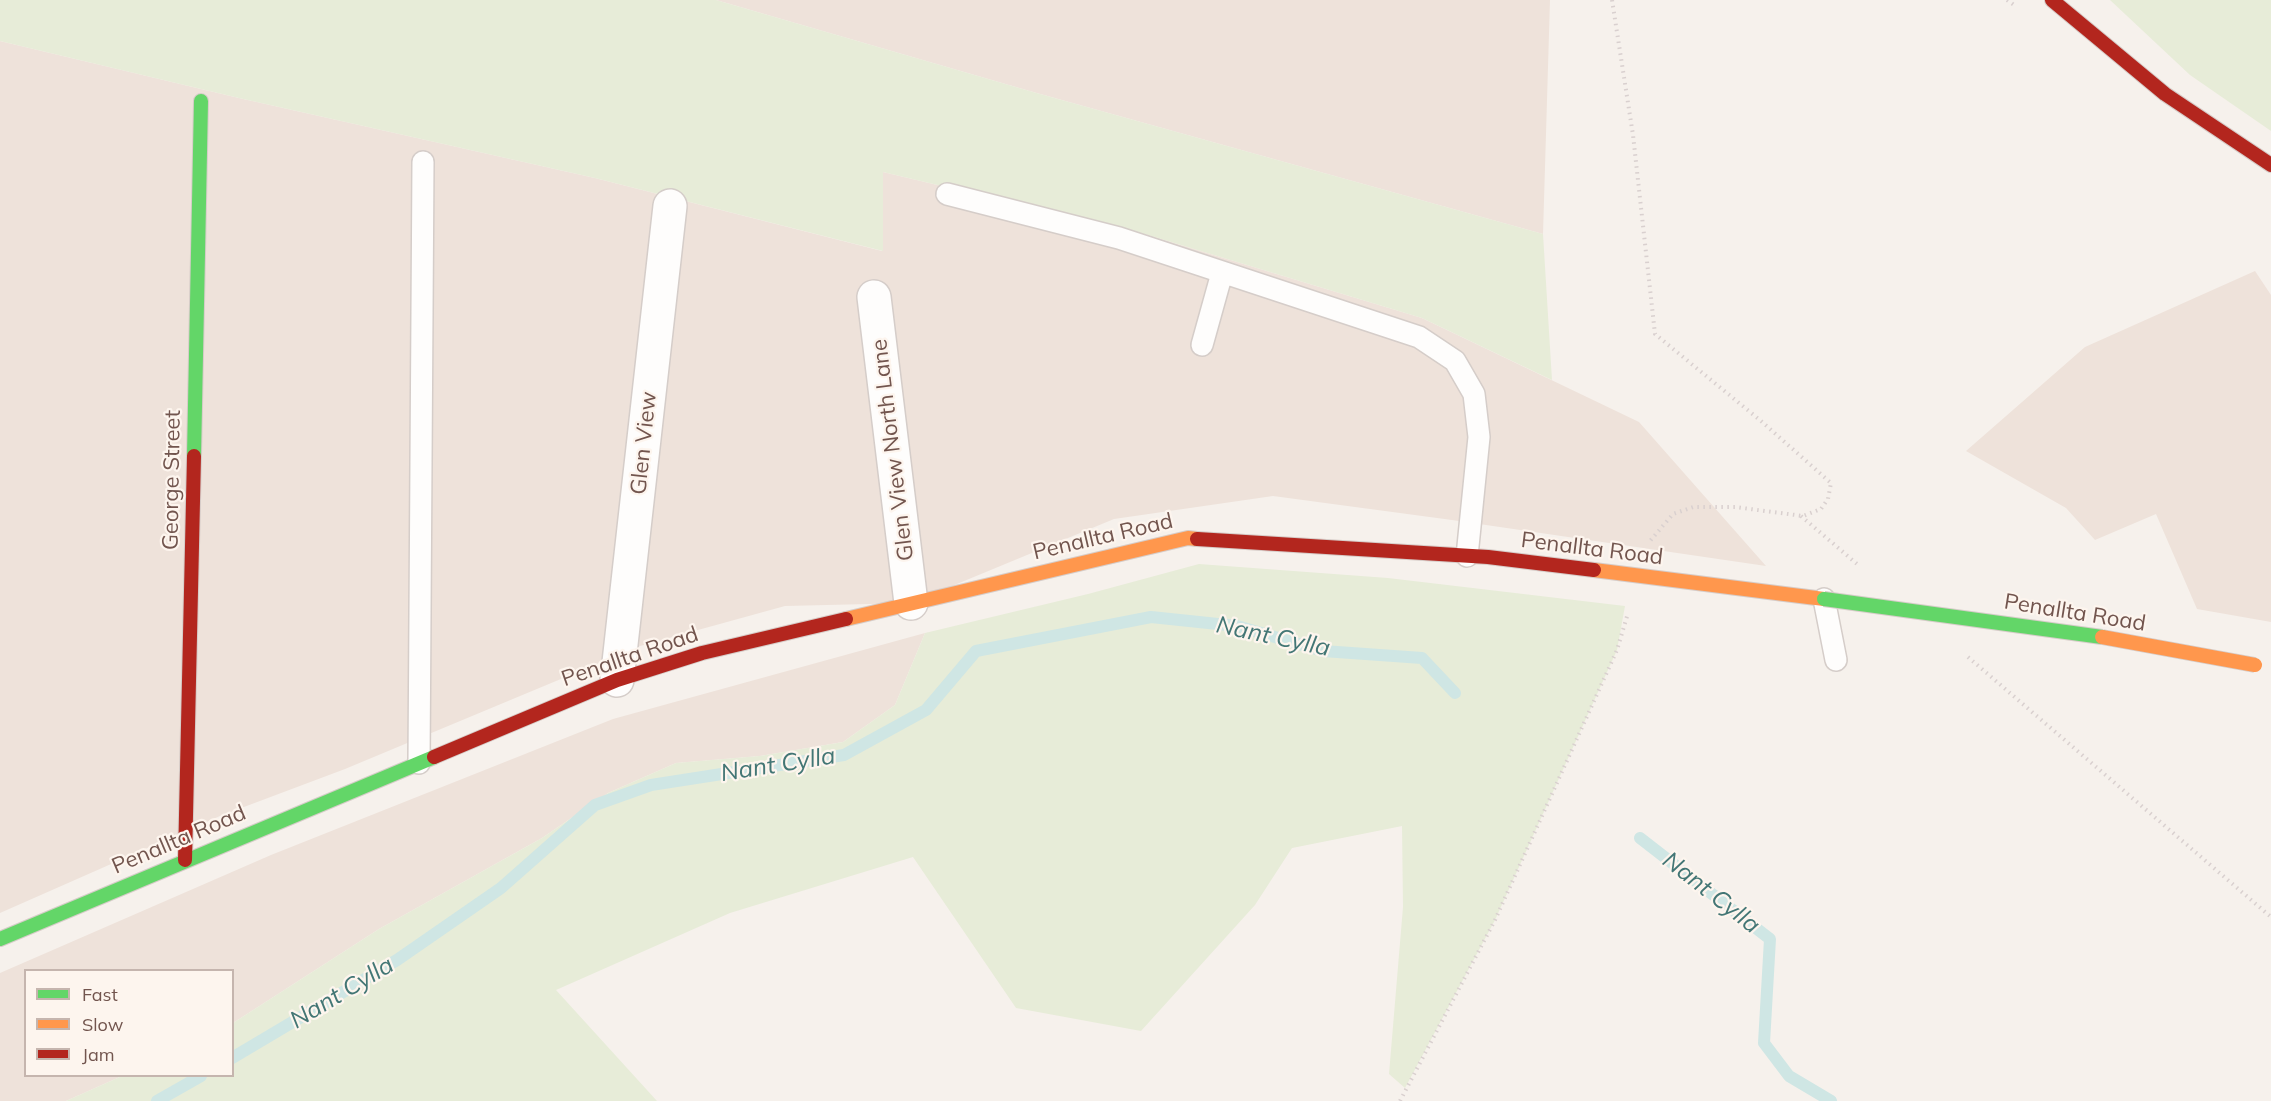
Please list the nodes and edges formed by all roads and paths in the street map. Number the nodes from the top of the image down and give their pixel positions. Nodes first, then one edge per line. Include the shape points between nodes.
1 (1612, 0) edge
2 (2052, 0) edge
3 (201, 101) dead end
4 (423, 162) dead end
5 (2271, 165) edge
6 (947, 194) dead end
7 (670, 206) dead end
8 (1222, 273) junction
9 (874, 297) dead end
10 (1202, 345) dead end
11 (1800, 516) junction
12 (1467, 556) junction
13 (1862, 568) dead end
14 (1639, 576) junction
15 (1824, 599) junction
16 (911, 603) junction
17 (1960, 651) dead end
18 (1836, 660) dead end
19 (2271, 670) edge
20 (617, 680) junction
21 (419, 763) junction
22 (185, 860) junction
23 (2271, 917) edge
24 (0, 939) edge
25 (1400, 1101) edge

1 - 11 path via 1634,135 1655,334 1831,483 1821,509
2 - 5 street via 2165,94
3 - 22 street, George Street
4 - 21 lane
6 - 8 lane via 1119,238
7 - 20 street, Glen View
8 - 10 lane
8 - 12 lane via 1419,337 1455,361 1474,394 1479,437
9 - 16 street, Glen View North Lane
11 - 13 path
11 - 14 path via 1735,507 1693,507 1673,514 1645,547
12 - 14 street, Penallta Road
12 - 16 street, Penallta Road via 1188,538
14 - 15 street, Penallta Road
14 - 25 path via 1617,650 1500,910
15 - 18 lane
15 - 19 street, Penallta Road, bridge via 2088,634
16 - 20 street, Penallta Road via 702,652
17 - 23 path
20 - 21 street, Penallta Road
21 - 22 street, Penallta Road
22 - 24 street, Penallta Road

